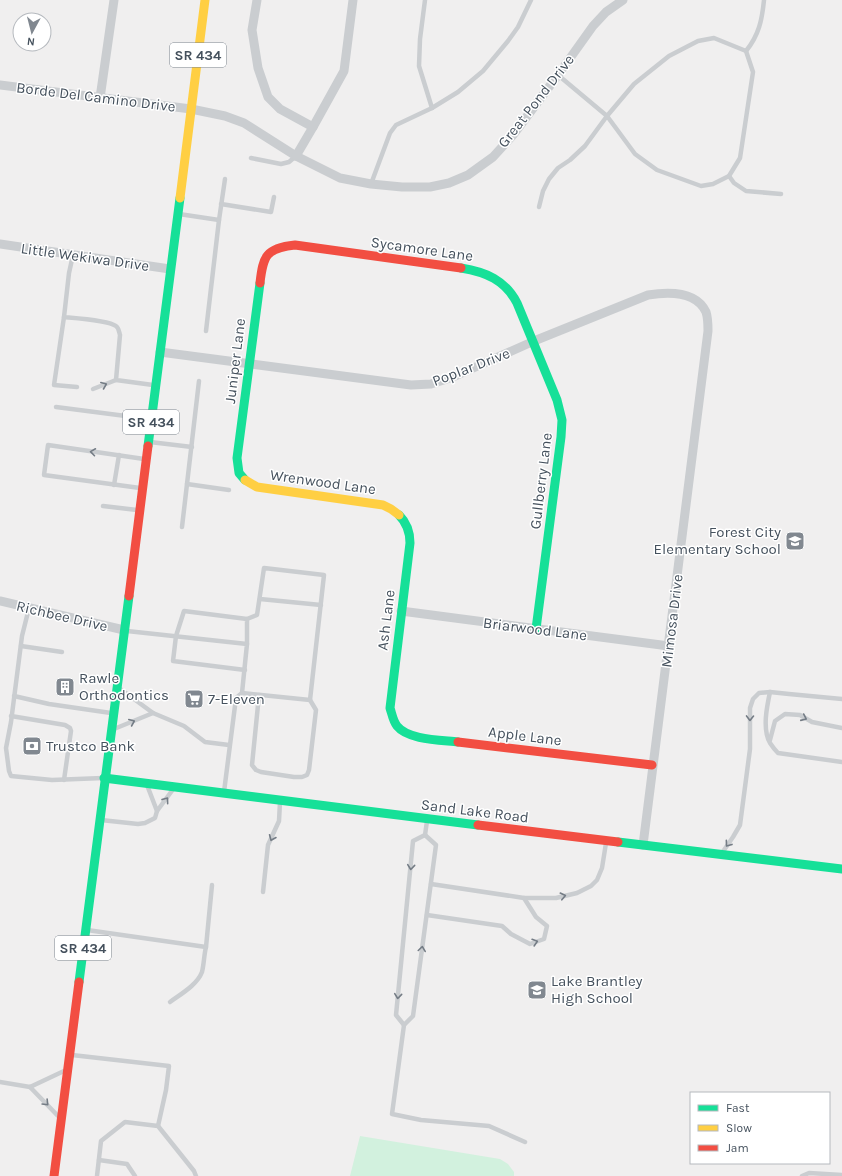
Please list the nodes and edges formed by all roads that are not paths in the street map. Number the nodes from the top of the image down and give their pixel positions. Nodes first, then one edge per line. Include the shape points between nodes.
1 (114, 0) edge
2 (205, 0) edge
3 (256, 0) edge
4 (353, 0) edge
5 (426, 0) edge
6 (531, 0) edge
7 (623, 0) edge
8 (764, 0) edge
9 (746, 51) junction
10 (558, 76) junction
11 (0, 85) edge
12 (100, 98) junction
13 (432, 108) junction
14 (191, 109) junction
15 (606, 116) junction
16 (313, 127) junction
17 (296, 156) junction
18 (251, 158) dead end
19 (729, 176) junction
20 (225, 179) dead end
21 (371, 184) junction
22 (781, 194) dead end
23 (274, 197) dead end
24 (221, 204) junction
25 (540, 207) dead end
26 (177, 213) junction
27 (219, 220) junction
28 (0, 244) edge
29 (270, 251) joint
30 (73, 255) junction
31 (170, 269) junction
32 (699, 303) joint
33 (64, 317) junction
34 (206, 331) dead end
35 (534, 341) junction
36 (160, 352) junction
37 (250, 363) junction
38 (116, 380) junction
39 (199, 381) dead end
40 (155, 385) junction
41 (77, 387) dead end
42 (93, 389) dead end
43 (56, 407) dead end
44 (151, 420) junction
45 (148, 442) junction
46 (192, 447) junction
47 (119, 455) junction
48 (146, 459) junction
49 (240, 475) joint
50 (187, 484) junction
51 (114, 485) junction
52 (142, 488) junction
53 (229, 490) dead end
54 (103, 506) dead end
55 (139, 510) junction
56 (401, 517) joint
57 (182, 527) dead end
58 (260, 599) junction
59 (0, 601) edge
60 (321, 605) junction
61 (28, 608) junction
62 (401, 611) junction
63 (247, 619) junction
64 (536, 629) junction
65 (124, 630) junction
66 (176, 636) junction
67 (247, 644) junction
68 (21, 646) junction
69 (669, 646) junction
70 (62, 652) dead end
71 (245, 670) junction
72 (116, 686) junction
73 (770, 692) junction
74 (242, 693) junction
75 (259, 695) junction
76 (14, 696) junction
77 (842, 699) edge
78 (310, 700) junction
79 (153, 713) junction
80 (113, 714) junction
81 (11, 716) junction
82 (397, 727) joint
83 (842, 728) edge
84 (111, 731) junction
85 (769, 742) junction
86 (229, 745) junction
87 (842, 762) edge
88 (652, 765) junction
89 (104, 778) junction
90 (64, 780) junction
91 (146, 783) junction
92 (175, 786) junction
93 (223, 793) junction
94 (280, 800) junction
95 (157, 811) junction
96 (99, 819) junction
97 (427, 819) junction
98 (425, 835) junction
99 (607, 841) junction
100 (643, 845) junction
101 (721, 854) junction
102 (842, 869) edge
103 (431, 884) junction
104 (212, 885) dead end
105 (263, 892) dead end
106 (524, 898) junction
107 (427, 915) junction
108 (85, 930) junction
109 (206, 947) junction
110 (170, 1002) dead end
111 (404, 1025) junction
112 (69, 1055) junction
113 (67, 1069) junction
114 (0, 1082) edge
115 (30, 1087) junction
116 (61, 1119) junction
117 (158, 1126) junction
118 (525, 1142) dead end
119 (98, 1160) junction
120 (842, 1175) edge
121 (54, 1176) edge
122 (96, 1176) edge
123 (135, 1176) edge
124 (196, 1176) edge
125 (802, 1176) edge

1 - 12 street
2 - 14 street, SR 434
3 - 16 street via 252,30 258,68 268,97 280,109
4 - 16 street via 344,71
5 - 13 lane via 419,66
6 - 13 lane via 518,27 483,71 458,92
7 - 10 street, Great Pond Drive via 606,12 593,26
8 - 9 lane via 762,19 753,42
9 - 15 lane via 714,38 698,41 669,56 634,84
9 - 19 lane via 753,72 740,158
10 - 15 lane
10 - 21 street, Great Pond Drive via 493,157 468,175 449,184 430,187
11 - 12 street, Borde Del Camino Drive
12 - 14 street, Borde Del Camino Drive
13 - 21 lane via 396,125 390,133
14 - 17 street, Great Pond Drive via 244,123
14 - 26 street, SR 434
15 - 19 lane via 635,154 657,170 701,186 713,184
15 - 25 lane via 585,146 558,168 549,179 543,191
16 - 17 street
17 - 18 lane via 281,164
17 - 21 street, Great Pond Drive via 340,178
19 - 22 lane via 746,191
20 - 24 lane
23 - 24 lane via 271,212
24 - 27 lane
26 - 27 lane
26 - 31 street, SR 434
27 - 34 lane
28 - 30 street, Little Wekiwa Drive
29 - 35 street, Sycamore Lane via 278,246 294,245 467,269 485,274 508,289
29 - 37 street, Juniper Lane via 264,260 261,273
30 - 31 street, Little Wekiwa Drive
30 - 33 lane
31 - 36 street, SR 434
32 - 35 street, Poplar Drive via 675,294 648,295
32 - 69 street, Mimosa Drive via 706,312 708,331
33 - 38 lane via 117,326 120,335
33 - 41 lane via 54,385
35 - 37 street, Poplar Drive via 453,377 431,384 411,386
35 - 64 street, Gullberry Lane via 558,400 562,420
36 - 37 street, Poplar Drive
36 - 40 street, SR 434
37 - 49 street, Juniper Lane via 237,458
38 - 40 lane
42 -> 38 lane
39 - 46 lane
40 - 44 street, SR 434
43 - 44 lane
44 - 45 street, SR 434
45 - 46 lane
45 - 48 street, SR 434
46 - 50 lane
47 - 48 lane
47 - 51 lane
47 -> 51 lane via 48,445 44,476
48 - 52 street, SR 434
49 - 56 street, Wrenwood Lane via 246,482 257,487 383,505
50 - 53 lane
50 - 57 lane
51 - 52 lane
52 - 55 street, SR 434
54 - 55 lane
55 - 65 street, SR 434
56 - 62 street, Ash Lane via 409,529 410,543
58 - 60 lane
58 - 60 lane via 264,568 324,575
58 - 63 lane via 257,615
59 - 61 street, Richbee Drive
60 - 78 lane
61 - 65 street, Richbee Drive
61 - 68 lane
62 - 64 street, Briarwood Lane
62 - 82 street, Ash Lane via 390,708
63 - 66 lane via 184,611
63 - 67 lane
64 - 69 street, Briarwood Lane
65 - 66 lane
65 - 72 street, SR 434
66 - 67 lane
66 - 71 lane via 174,661
67 - 71 lane
68 - 70 lane
68 - 76 lane
69 - 88 street, Mimosa Drive
71 - 74 lane
72 - 79 lane
72 - 80 street, SR 434
73 - 77 lane
73 - 85 lane via 766,724
73 -> 101 lane via 759,693 753,699 750,708 750,749 740,825
74 - 75 lane
74 - 86 lane via 236,698
75 - 78 lane
75 - 78 lane via 252,765 261,772 294,777 307,775 309,770 316,710
76 - 80 lane
76 - 81 lane
84 -> 79 lane
79 - 86 lane via 184,726 205,742
80 - 84 street, SR 434
81 - 90 lane via 70,728
81 - 90 lane via 6,748 11,776
82 - 88 street, Apple Lane via 408,734 420,737
85 -> 83 lane via 775,721 785,714
84 - 89 street, SR 434
85 - 87 lane via 778,753
86 - 93 lane
88 - 100 street, Mimosa Drive
89 - 90 lane
89 - 91 street, Sand Lake Road
89 - 96 street, SR 434
91 - 92 street, Sand Lake Road
91 - 95 lane
92 - 93 street, Sand Lake Road
95 -> 92 lane
93 - 94 street, Sand Lake Road
94 - 97 street, Sand Lake Road
94 -> 105 lane via 279,820 268,845
95 - 96 lane via 155,818 138,824
96 - 108 street, SR 434
97 - 98 lane
97 - 99 street, Sand Lake Road
98 - 103 lane via 436,845
98 -> 111 lane via 413,841 396,1015
99 - 100 street, Sand Lake Road
106 -> 99 lane via 556,898 577,893 591,886 602,868
100 - 101 street, Sand Lake Road
101 - 102 street, Sand Lake Road
103 - 106 lane
103 - 107 lane
104 - 109 lane
107 -> 106 lane via 502,926 530,944 544,939 547,926 536,917
111 -> 107 lane via 413,1016
108 - 109 lane
108 - 112 street, SR 434
109 - 110 lane via 199,976
111 - 118 lane via 392,1114 420,1120 489,1126
112 - 113 street, SR 434
112 - 117 lane via 168,1066
113 - 115 lane
113 - 116 street, SR 434
114 - 115 lane
115 -> 116 lane
116 - 121 street, SR 434
117 - 119 lane via 126,1122 101,1141
117 - 124 lane
119 - 122 lane
119 - 123 lane via 127,1164
120 - 125 lane via 809,1173

